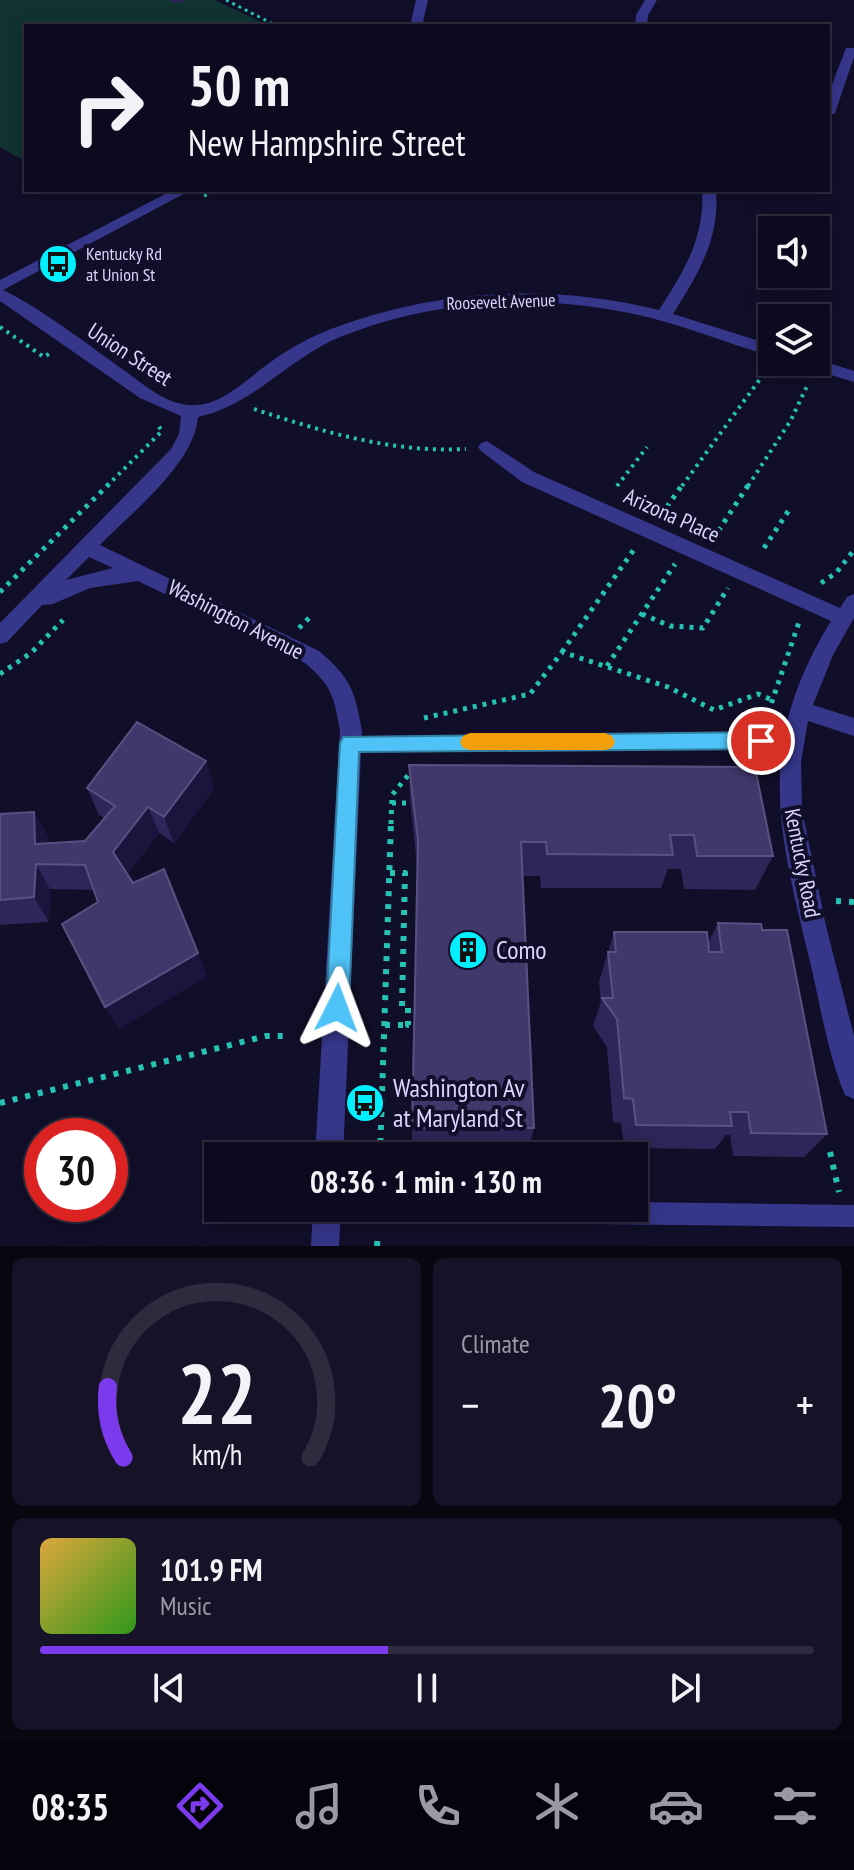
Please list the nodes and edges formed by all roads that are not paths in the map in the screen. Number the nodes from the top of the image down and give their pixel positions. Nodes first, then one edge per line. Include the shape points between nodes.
1 (422, 0) edge
2 (651, 0) edge
3 (416, 24) edge
4 (641, 24) edge
5 (850, 51) dead end
6 (830, 107) edge
7 (180, 192) edge
8 (709, 192) edge
9 (0, 286) edge
10 (0, 294) edge
11 (663, 317) junction
12 (758, 347) edge
13 (830, 369) edge
14 (854, 377) edge
15 (190, 411) junction
16 (487, 447) road end
17 (86, 547) junction
18 (144, 574) junction
19 (848, 610) edge
20 (23, 613) junction
21 (0, 636) edge
22 (800, 710) junction
23 (854, 727) edge
24 (350, 743) junction
25 (791, 749) junction
26 (854, 1086) edge
27 (330, 1142) edge
28 (648, 1213) edge
29 (854, 1216) edge
30 (326, 1222) edge
31 (325, 1246) edge

1 - 3 street
2 - 4 street
5 - 6 street
7 - 9 street
8 - 11 street via 708,239
10 - 15 street, Union Street via 154,399
11 - 12 street, Roosevelt Avenue
11 - 15 street, Roosevelt Avenue via 547,298 438,304 329,336 212,408
13 - 14 street
15 - 17 street via 188,434 178,453
16 - 19 street, Arizona Place via 528,477 702,555
17 - 18 street, Washington Avenue
17 - 20 street
18 - 20 street via 88,579
18 - 24 street, Washington Avenue via 318,661 344,691
19 - 22 street, Kentucky Road via 817,663
20 - 21 street
22 - 23 street
22 - 25 street, Kentucky Road
24 - 25 lane via 761,741
24 - 27 street, Washington Avenue
25 - 26 street, Kentucky Road via 790,810
28 - 29 lane
30 - 31 street

